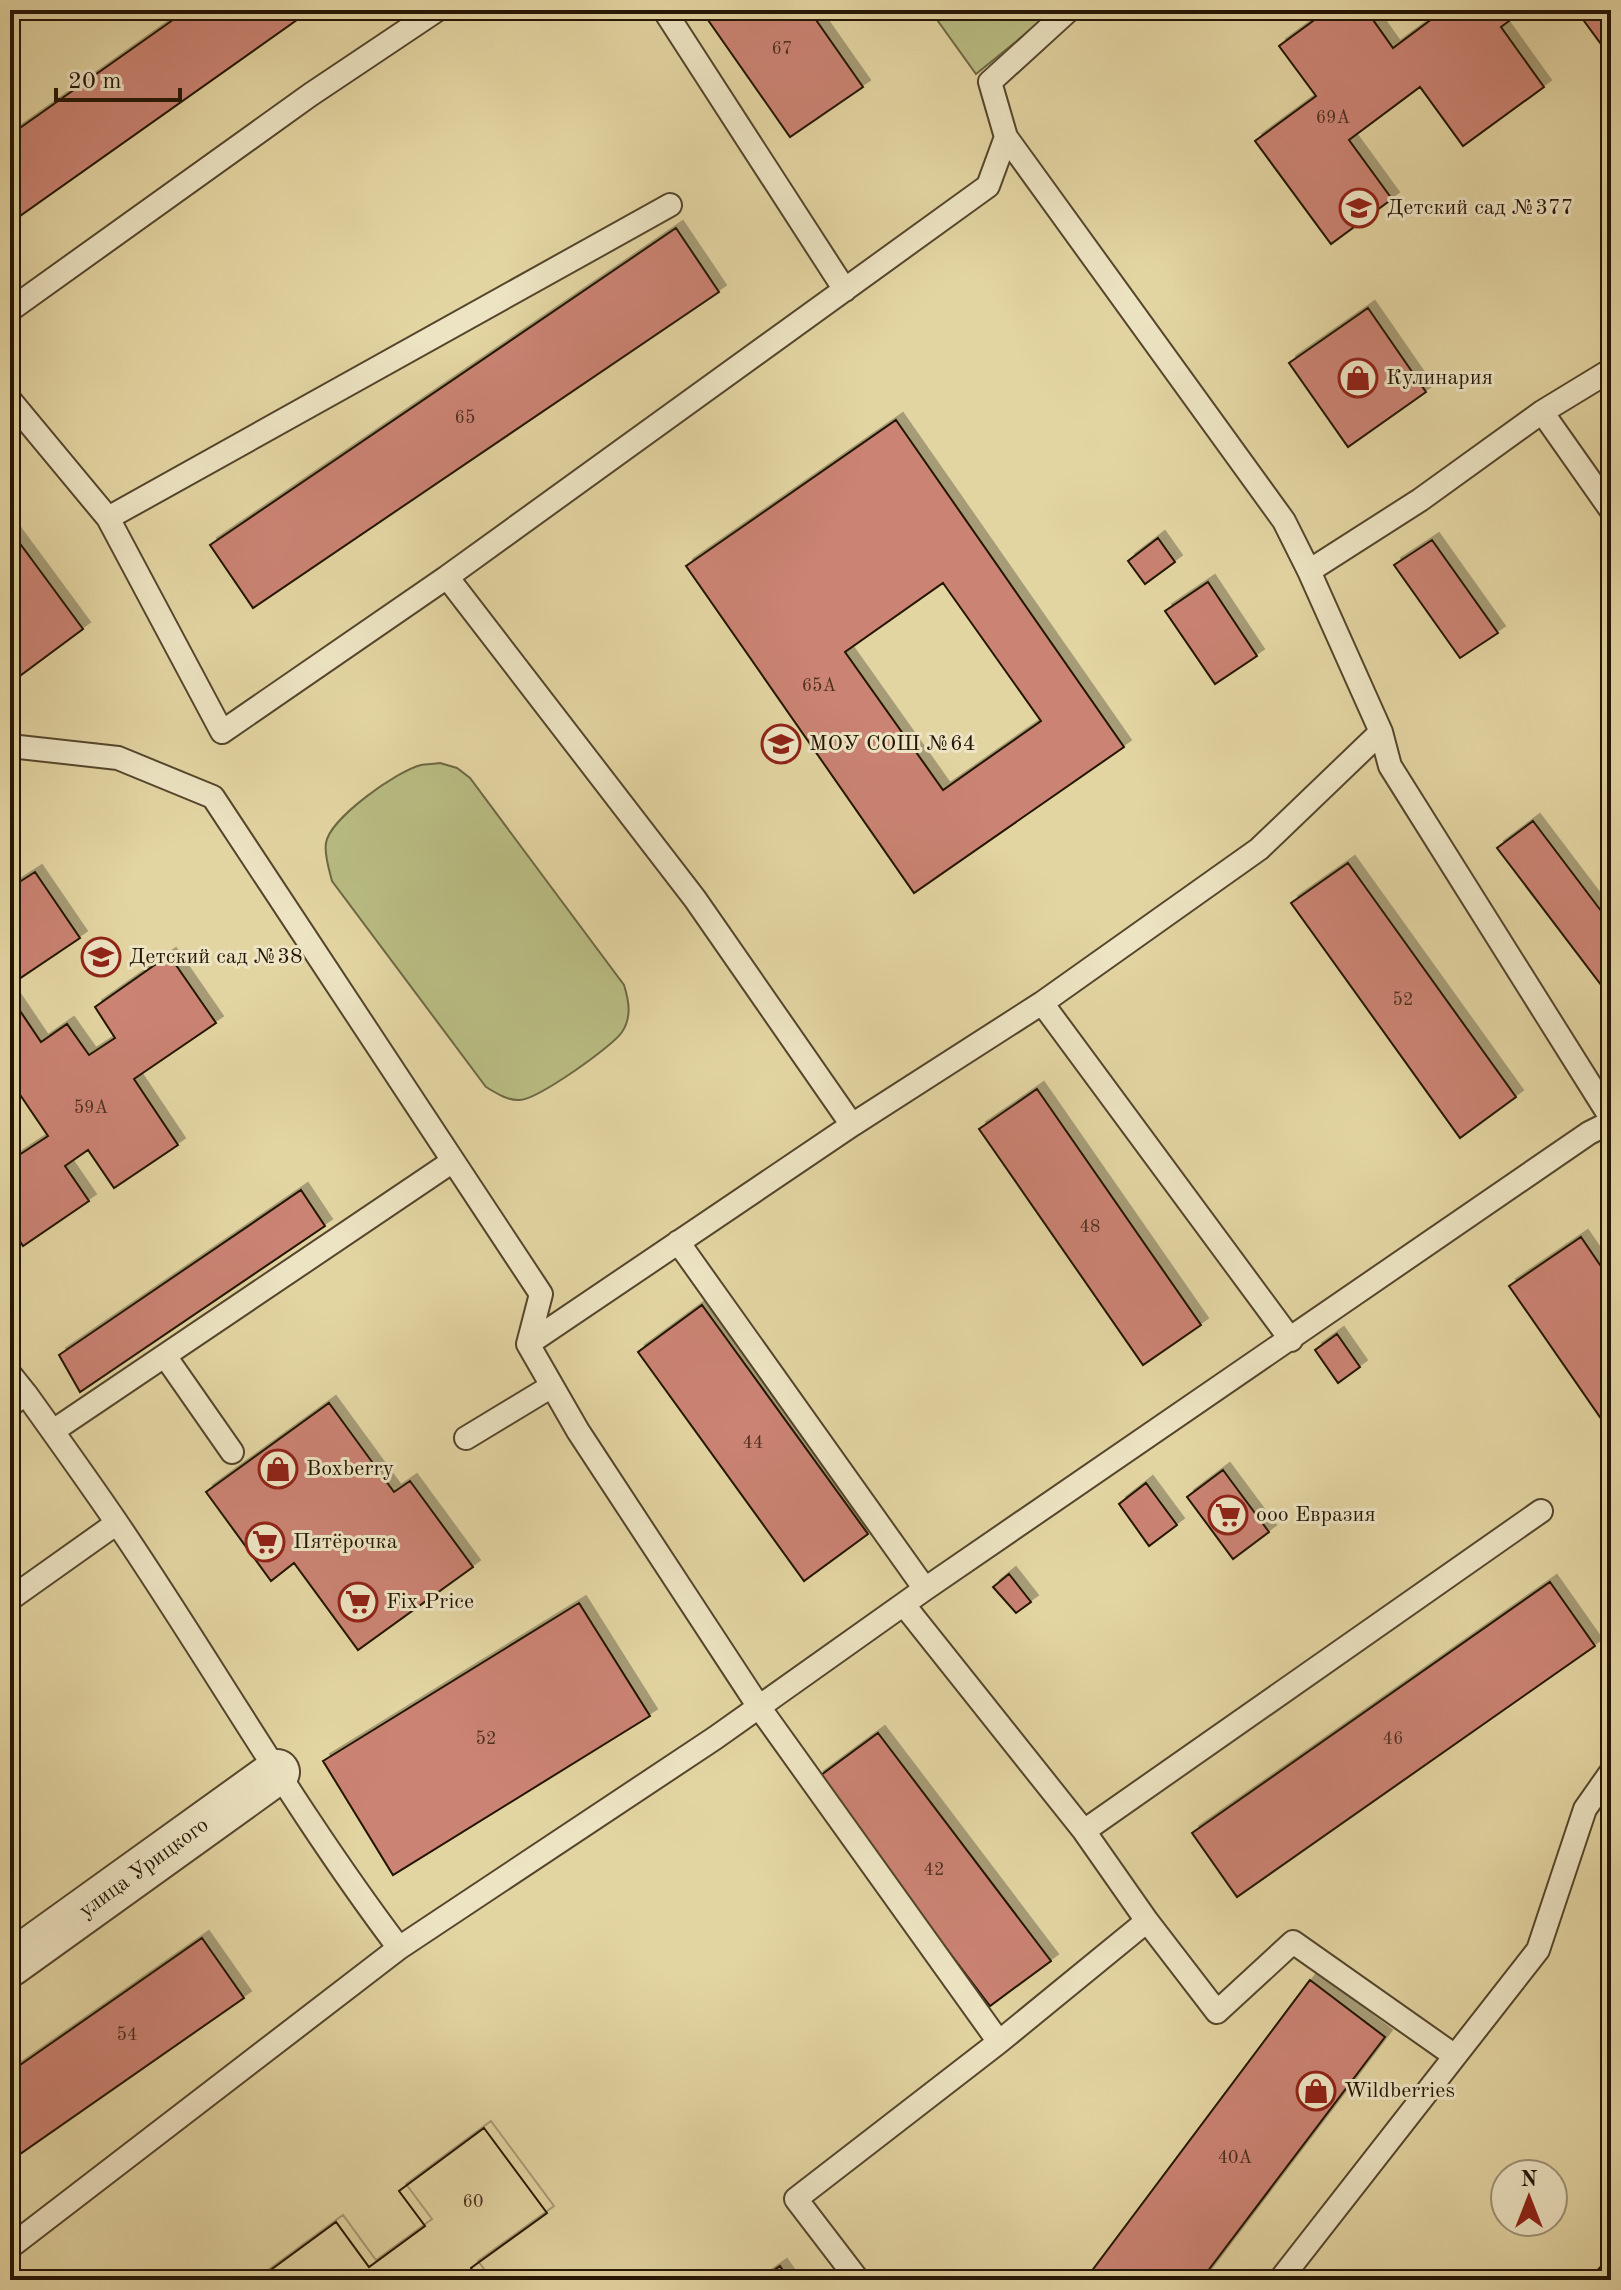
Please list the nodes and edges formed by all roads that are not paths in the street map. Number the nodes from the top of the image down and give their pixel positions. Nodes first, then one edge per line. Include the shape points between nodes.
1 (437, 10) edge
2 (664, 10) edge
3 (1069, 10) edge
4 (1006, 137) junction
5 (670, 205) dead end
6 (845, 290) junction
7 (10, 310) edge
8 (1611, 370) edge
9 (10, 400) edge
10 (1542, 412) junction
11 (1611, 510) edge
12 (108, 518) junction
13 (1309, 571) junction
14 (447, 577) junction
15 (1381, 732) junction
16 (10, 746) edge
17 (1042, 1003) junction
18 (1611, 1120) edge
19 (852, 1125) junction
20 (453, 1161) junction
21 (678, 1242) junction
22 (1291, 1340) junction
23 (528, 1344) junction
24 (165, 1356) junction
25 (10, 1374) edge
26 (552, 1386) junction
27 (18, 1399) edge
28 (53, 1431) junction
29 (466, 1438) dead end
30 (232, 1452) dead end
31 (1541, 1511) dead end
32 (117, 1523) junction
33 (925, 1589) junction
34 (10, 1599) edge
35 (904, 1605) junction
36 (759, 1707) junction
37 (277, 1772) junction
38 (1611, 1772) edge
39 (1084, 1831) junction
40 (1147, 1921) junction
41 (399, 1948) junction
42 (10, 1964) edge
43 (999, 2042) junction
44 (1455, 2056) junction
45 (10, 2247) edge
46 (858, 2280) edge
47 (1280, 2280) edge

1 - 7 lane
2 - 6 lane
3 - 4 lane via 990,82
4 - 6 lane via 988,186
4 - 13 lane via 1284,521
5 - 12 lane
6 - 14 lane
8 - 10 lane
9 - 12 lane
10 - 11 lane
10 - 13 lane
12 - 14 lane via 222,732
13 - 15 lane
14 - 19 lane via 695,899
15 - 17 lane via 1259,849
15 - 18 lane via 1390,766
16 - 20 lane via 118,758 213,797
17 - 19 lane
17 - 22 lane
18 - 22 lane
19 - 21 lane
20 - 23 lane via 541,1294
20 - 24 lane
21 - 23 lane
21 - 33 lane
22 - 33 lane
23 - 26 lane
24 - 28 lane
24 - 30 lane
25 - 27 lane
26 - 29 lane
26 - 36 lane
27 - 28 lane
28 - 32 lane
31 - 39 lane
32 - 34 lane
32 - 37 lane
33 - 35 lane
35 - 36 lane
35 - 39 lane
36 - 41 lane
36 - 43 lane
37 - 41 lane
37 - 42 street, улица Урицкого
38 - 44 lane via 1585,1809 1538,1950
39 - 40 lane
40 - 43 lane
40 - 44 lane via 1217,2012 1293,1942
41 - 45 lane
43 - 46 lane via 796,2199
44 - 47 lane

